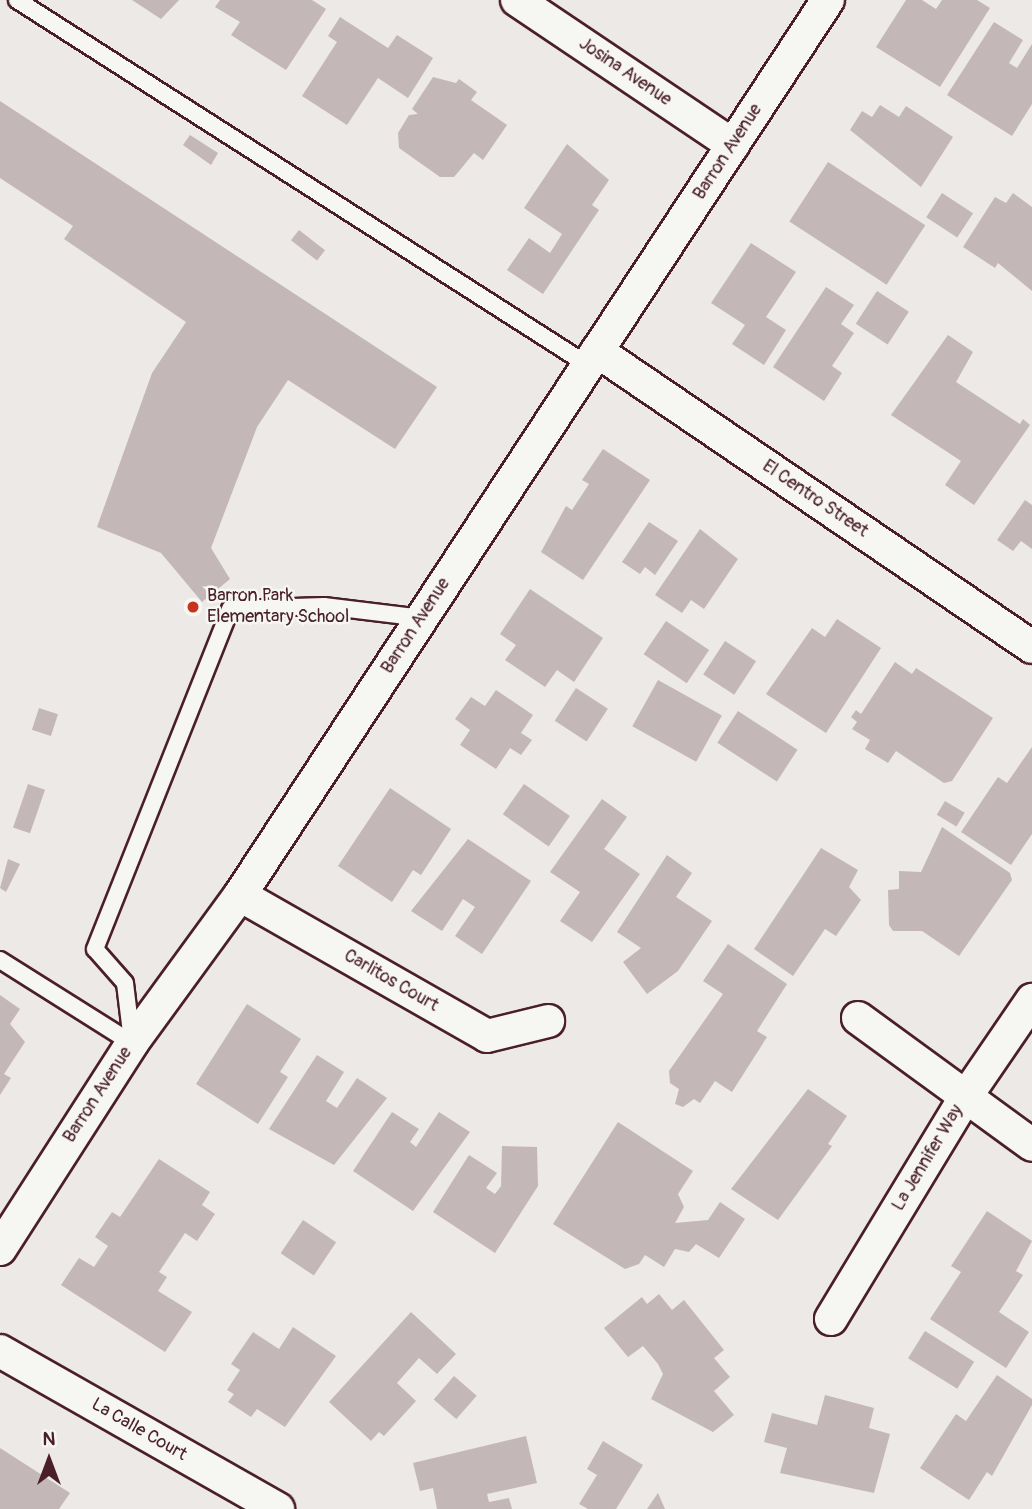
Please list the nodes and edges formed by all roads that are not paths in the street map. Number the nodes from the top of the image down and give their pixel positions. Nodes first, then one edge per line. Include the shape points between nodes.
1 (17, 0) edge
2 (517, 0) edge
3 (828, 0) edge
4 (733, 145) junction
5 (592, 358) junction
6 (422, 618) junction
7 (1029, 639) edge
8 (240, 895) junction
9 (0, 960) edge
10 (1032, 1000) edge
11 (858, 1018) dead end
12 (548, 1021) dead end
13 (132, 1043) junction
14 (965, 1098) junction
15 (1032, 1145) edge
16 (0, 1249) edge
17 (831, 1319) dead end
18 (0, 1351) edge
19 (278, 1509) edge

1 - 5 lane
2 - 4 street, Josina Avenue
3 - 4 street, Barron Avenue
4 - 5 street, Barron Avenue
5 - 6 street, Barron Avenue
5 - 7 street, El Centro Street
6 - 8 street, Barron Avenue
6 - 13 lane via 324,606 230,609 94,949 125,983
8 - 12 street, Carlitos Court via 487,1036
8 - 13 street, Barron Avenue
9 - 13 lane
10 - 14 street, La Jennifer Way
11 - 14 street
13 - 16 street, Barron Avenue
14 - 15 street
14 - 17 street, La Jennifer Way
18 - 19 street, La Calle Court

